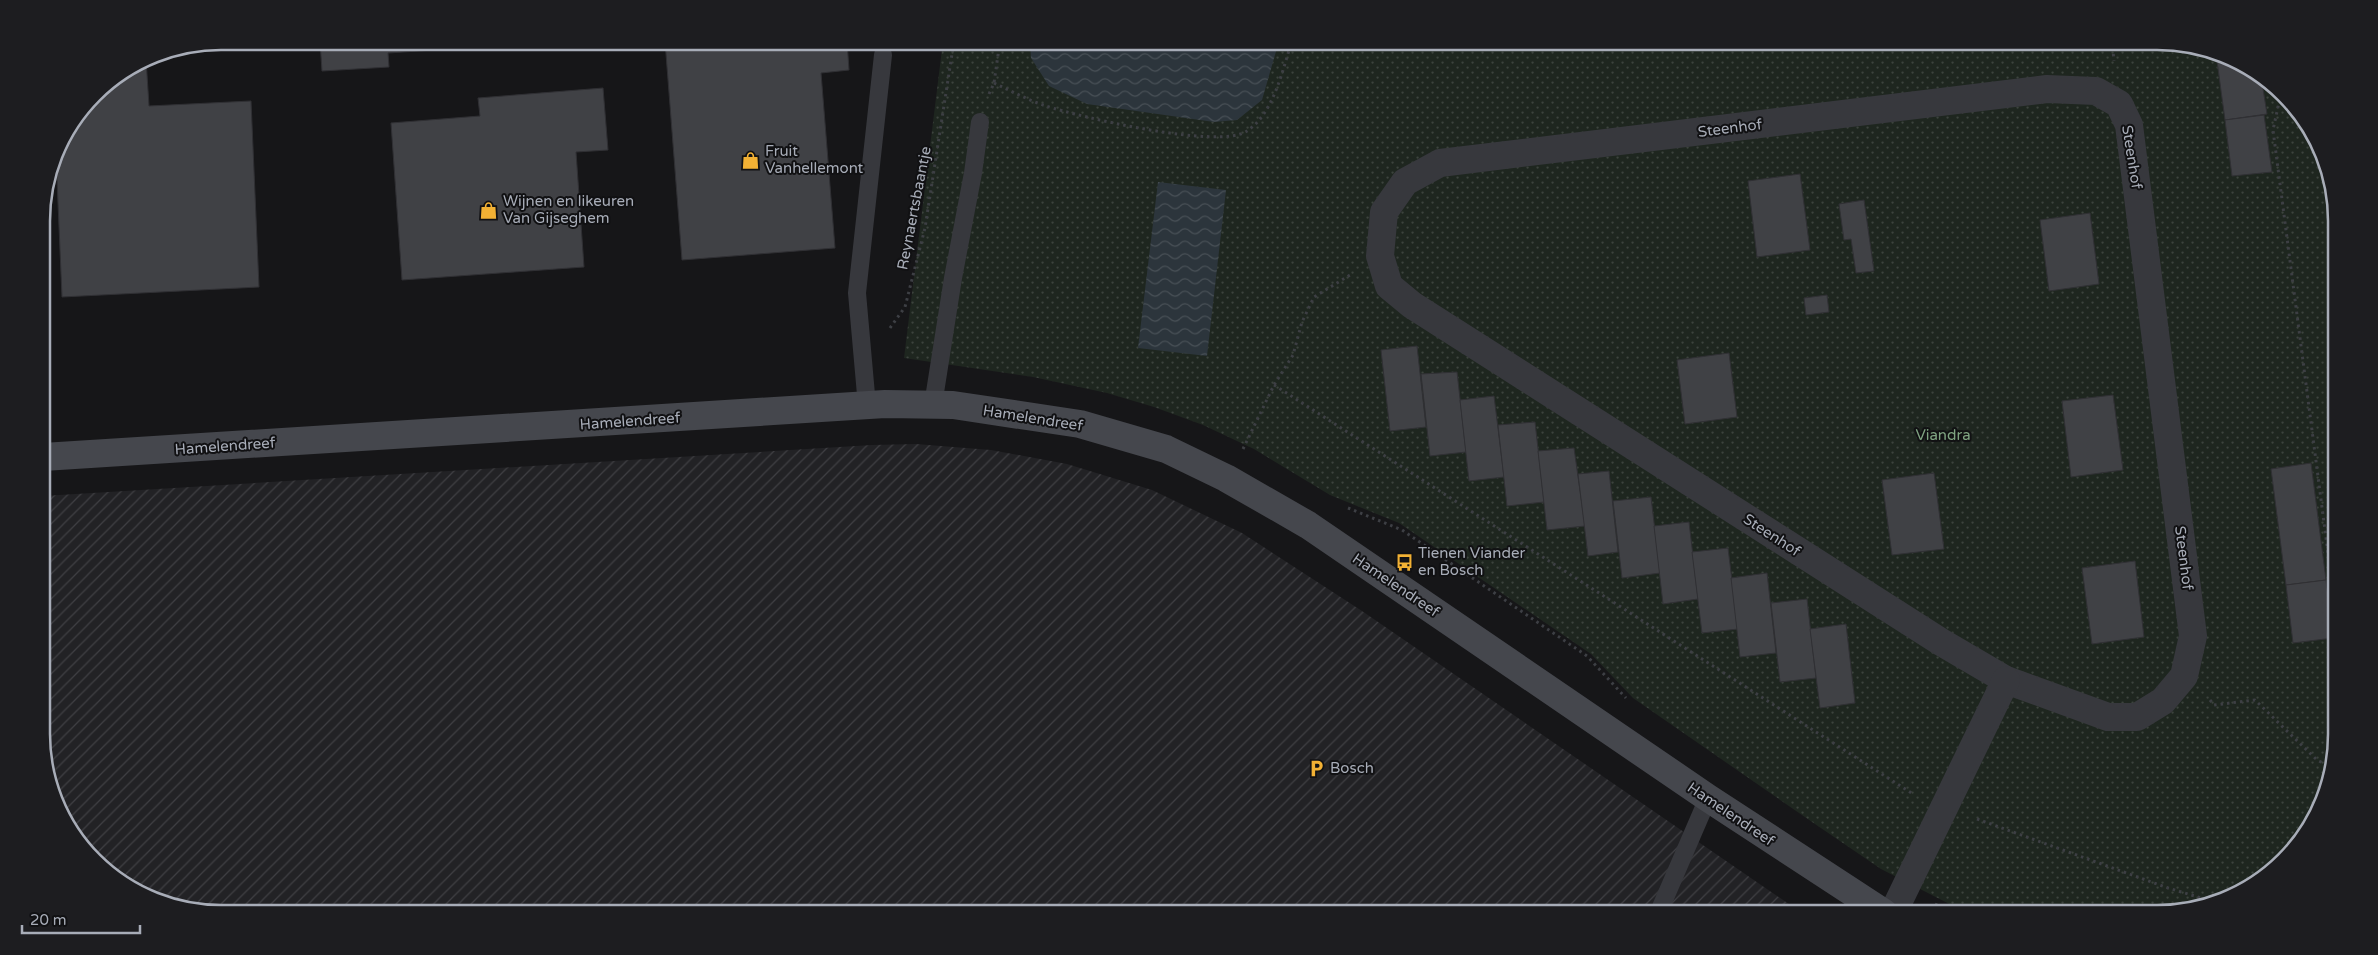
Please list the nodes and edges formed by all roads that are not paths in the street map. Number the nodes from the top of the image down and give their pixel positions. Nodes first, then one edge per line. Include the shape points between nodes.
1 (883, 55) dead end
2 (980, 122) road end
3 (933, 405) junction
4 (867, 406) junction
5 (50, 457) edge
6 (2006, 680) junction
7 (1708, 798) junction
8 (1662, 905) edge
9 (1872, 905) edge
10 (1897, 905) edge

1 - 4 lane via 857,293
2 - 3 lane
3 - 4 street, Hamelendreef
3 - 7 street, Hamelendreef via 953,405 1080,424 1166,449 1226,478 1308,525
4 - 5 street, Hamelendreef
6 - 6 street, Steenhof via 1940,642 1412,305 1389,286 1380,256 1384,212 1405,182 1440,163 2047,89 2096,91 2119,104 2129,125 2193,636 2184,676 2163,701 2137,717 2108,717
6 - 10 street
7 - 8 lane
7 - 9 street, Hamelendreef

